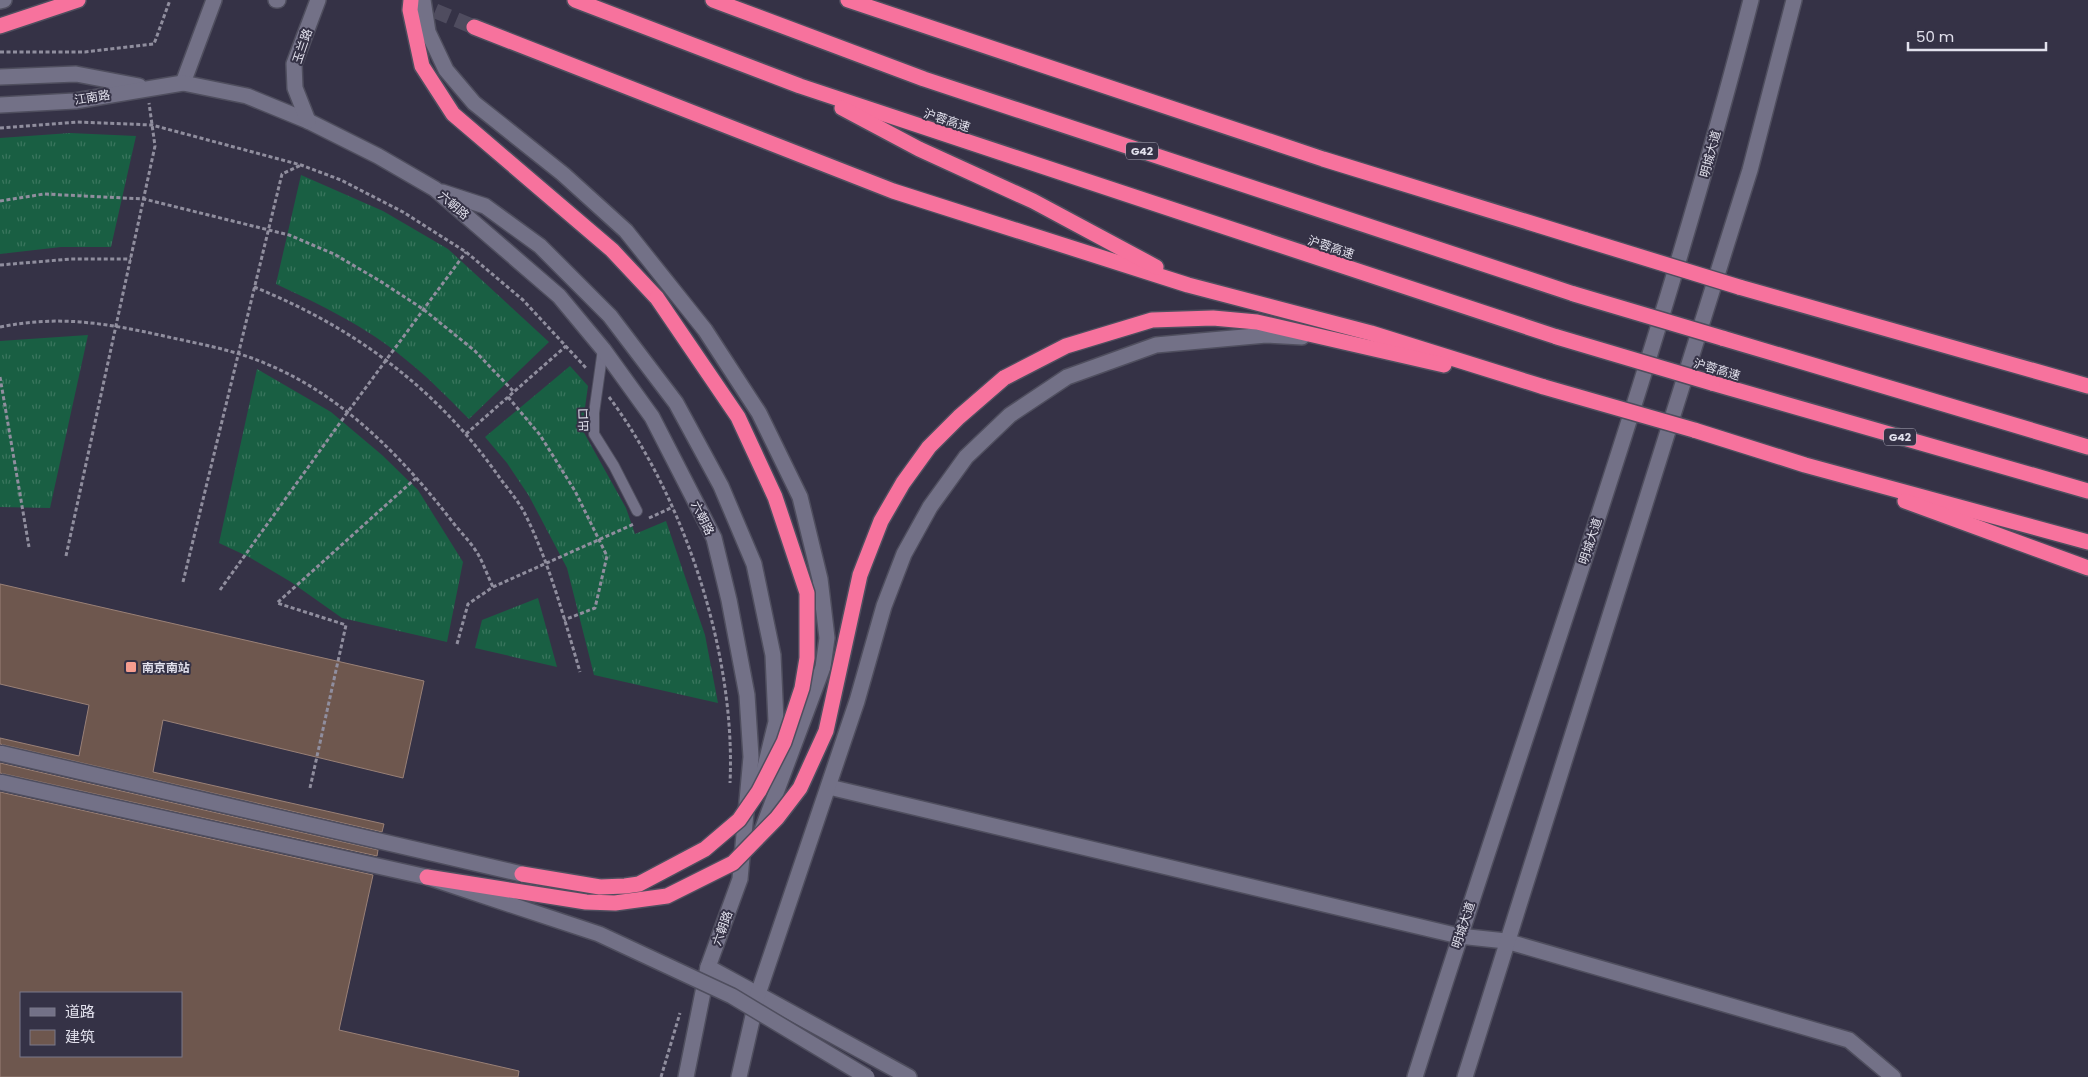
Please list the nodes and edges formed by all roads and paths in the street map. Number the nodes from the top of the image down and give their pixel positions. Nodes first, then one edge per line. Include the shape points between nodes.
1 (4, 0) edge
2 (78, 0) edge
3 (170, 0) edge
4 (214, 0) edge
5 (318, 0) edge
6 (411, 0) edge
7 (423, 0) edge
8 (575, 0) edge
9 (713, 0) edge
10 (848, 0) edge
11 (1751, 0) edge
12 (1794, 0) edge
13 (0, 1) edge
14 (2, 25) edge
15 (474, 27) tunnel mouth
16 (0, 52) edge
17 (0, 77) edge
18 (183, 83) junction
19 (800, 86) junction
20 (148, 88) junction
21 (0, 105) edge
22 (308, 121) junction
23 (152, 125) junction
24 (0, 128) edge
25 (301, 164) junction
26 (435, 189) junction
27 (144, 200) junction
28 (0, 201) edge
29 (268, 229) junction
30 (466, 252) junction
31 (131, 259) junction
32 (0, 265) edge
33 (1188, 285) junction
34 (254, 287) junction
35 (423, 309) junction
36 (116, 325) junction
37 (0, 327) edge
38 (1344, 340) junction
39 (566, 346) junction
40 (603, 348) junction
41 (238, 353) junction
42 (385, 360) junction
43 (0, 377) edge
44 (597, 380) junction
45 (1536, 385) junction
46 (2088, 386) edge
47 (514, 392) junction
48 (508, 397) junction
49 (346, 413) junction
50 (466, 434) junction
51 (2088, 447) edge
52 (1805, 464) junction
53 (416, 478) junction
54 (2088, 491) edge
55 (673, 507) junction
56 (637, 511) dead end
57 (598, 540) junction
58 (2088, 542) edge
59 (29, 547) dead end
60 (66, 556) dead end
61 (544, 564) junction
62 (2088, 568) edge
63 (183, 582) dead end
64 (493, 587) junction
65 (220, 590) dead end
66 (564, 620) junction
67 (457, 644) dead end
68 (580, 672) dead end
69 (0, 753) edge
70 (0, 782) edge
71 (730, 786) dead end
72 (829, 787) junction
73 (310, 788) dead end
74 (759, 790) junction
75 (705, 849) junction
76 (522, 874) junction
77 (427, 877) junction
78 (740, 879) junction
79 (586, 902) junction
80 (615, 904) junction
81 (1459, 936) junction
82 (1506, 942) junction
83 (708, 967) junction
84 (758, 994) junction
85 (680, 1012) dead end
86 (661, 1077) edge
87 (686, 1077) edge
88 (739, 1077) edge
89 (867, 1077) edge
90 (909, 1077) edge
91 (1415, 1077) edge
92 (1465, 1077) edge
93 (1893, 1077) edge

1 - 13 street
2 - 14 highway
3 - 16 path via 154,44 84,52
4 - 18 street
5 - 22 street, 玉兰路 via 294,64 295,88
6 - 74 highway, bridge via 410,10 422,66 453,114 612,250 657,298 738,417 775,497 807,593 807,658 802,688 784,742
7 - 78 street via 431,40 446,70 474,103 563,174 626,231 705,330 759,413 800,497 820,579 827,638 823,666 766,824
8 - 19 highway, 沪蓉高速 / G42
9 - 51 highway, G42, bridge via 924,80 1574,294
10 - 46 highway, bridge via 1323,159 1739,288
11 - 81 street, 明城大道 via 1696,202 1590,544
12 - 82 street via 1750,170
15 - 33 highway via 893,191
17 - 20 street via 76,74
18 - 20 street, 江南路
18 - 22 street, 六朝路 via 247,96
19 - 33 highway via 919,149 1033,201
19 - 54 highway, 沪蓉高速 / G42, bridge via 1557,337
20 - 21 street, 江南路 via 74,101
20 - 23 path
22 - 26 street, 六朝路
23 - 24 path via 77,122
23 - 25 path
23 - 27 path via 155,146
25 - 29 path via 282,174
25 - 30 path via 404,212
26 - 40 street, 六朝路 via 559,296
26 - 74 street, bridge via 485,206 540,246 610,316 676,403 721,486 754,564 773,655 776,722
27 - 28 path via 44,194
27 - 29 path
27 - 31 path
29 - 34 path
29 - 35 path via 334,254
30 - 35 path
30 - 39 path via 523,300
31 - 32 path via 71,258
31 - 36 path
33 - 45 highway via 1371,334
34 - 41 path
34 - 42 path via 324,320
35 - 42 path
35 - 47 path via 475,351
36 - 37 path via 52,320
36 - 41 path
36 - 60 path
38 - 45 highway
38 - 72 street via 1266,334 1156,345 1067,377 1010,415 966,457 930,507 904,554 884,606
38 - 80 highway, bridge via 1257,322 1213,318 1152,320 1066,346 1004,378 928,447 881,520 860,575 826,731 800,788 777,818 732,863 667,896
39 - 44 path
39 - 47 path
40 - 44 lane, 出口
40 - 78 street, 六朝路 via 652,417 714,538 747,695 750,757
41 - 49 path via 310,386
41 - 63 path
42 - 49 path
42 - 50 path via 446,411
43 - 59 path
44 - 55 path via 633,428
44 - 56 lane, 出口 via 594,434
45 - 52 highway, bridge
47 - 48 path
48 - 50 path
48 - 57 path via 540,435 575,491
49 - 53 path
49 - 65 path
50 - 61 path via 525,513
52 - 58 highway
52 - 62 highway
53 - 64 path via 479,555
53 - 73 path via 277,604 346,625
55 - 57 path
55 - 71 path via 704,593 724,681 731,758
57 - 61 path
57 - 66 path via 607,556 595,608
61 - 64 path
61 - 66 path
64 - 67 path via 468,604
66 - 68 path
69 - 76 street, bridge
70 - 77 street, bridge
72 - 81 street
72 - 84 street
74 - 75 highway, bridge via 739,820
75 - 76 highway, bridge via 639,884 600,887
75 - 80 highway, bridge via 667,878
76 - 79 highway, bridge
77 - 79 highway, bridge
77 - 89 street, bridge via 599,934 732,996
78 - 83 street, 六朝路
79 - 80 highway, bridge
81 - 82 street
81 - 91 street, 明城大道
82 - 92 street
82 - 93 street via 1848,1040
83 - 84 street
83 - 87 street, 六朝路
84 - 88 street
84 - 90 street
85 - 86 path

